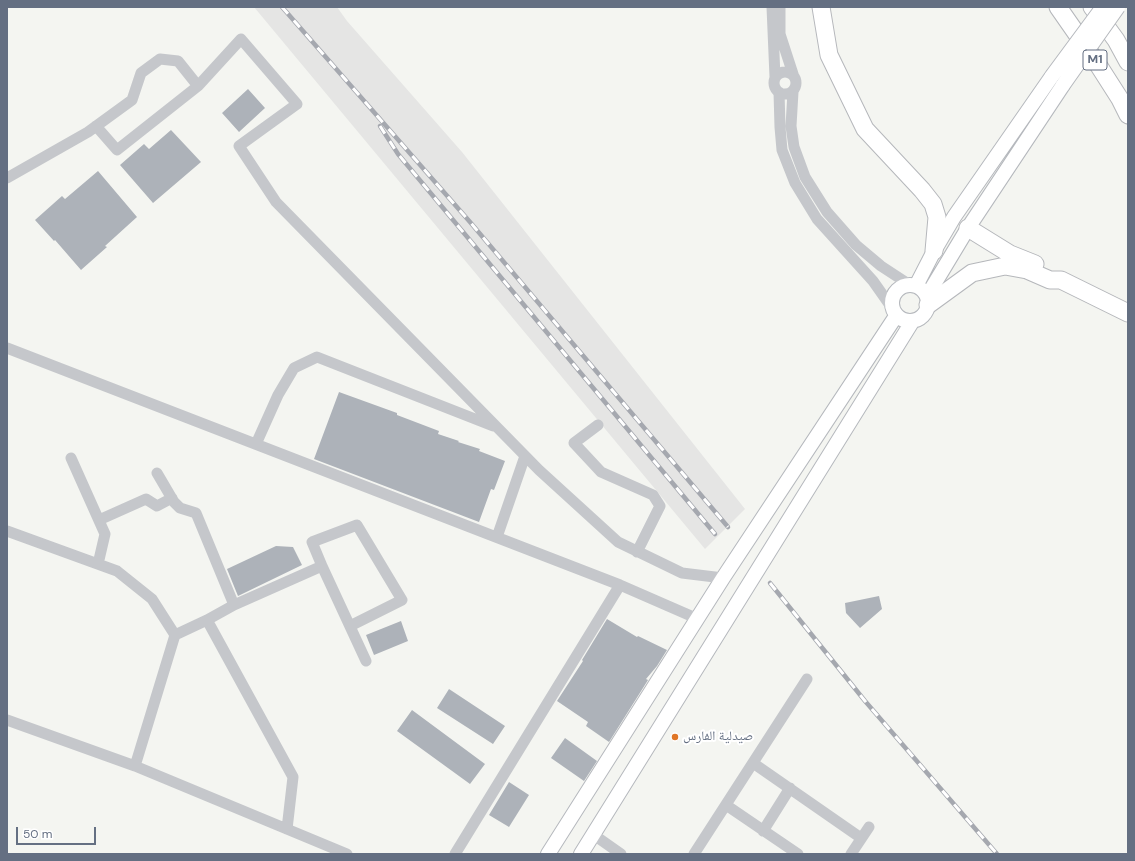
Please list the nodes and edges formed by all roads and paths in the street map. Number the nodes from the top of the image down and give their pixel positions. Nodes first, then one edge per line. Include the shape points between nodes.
1 (772, 7) edge
2 (780, 7) edge
3 (821, 7) edge
4 (1058, 7) edge
5 (1092, 7) edge
6 (1103, 7) edge
7 (1118, 7) edge
8 (1128, 62) edge
9 (793, 74) junction
10 (775, 77) junction
11 (1057, 81) junction
12 (198, 86) junction
13 (779, 92) junction
14 (793, 92) junction
15 (1128, 115) edge
16 (96, 126) junction
17 (7, 178) edge
18 (968, 228) junction
19 (934, 251) junction
20 (1061, 280) junction
21 (913, 286) junction
22 (927, 300) junction
23 (894, 312) junction
24 (1128, 313) edge
25 (912, 322) junction
26 (7, 348) edge
27 (598, 425) dead end
28 (497, 428) junction
29 (256, 444) junction
30 (526, 456) junction
31 (71, 458) dead end
32 (157, 473) dead end
33 (172, 498) junction
34 (99, 520) junction
35 (7, 531) edge
36 (497, 537) junction
37 (638, 552) junction
38 (98, 564) junction
39 (322, 566) junction
40 (723, 578) junction
41 (620, 584) junction
42 (234, 605) junction
43 (698, 619) junction
44 (207, 620) junction
45 (350, 626) junction
46 (175, 636) junction
47 (366, 661) dead end
48 (808, 679) dead end
49 (7, 720) edge
50 (753, 763) junction
51 (135, 766) junction
52 (790, 788) junction
53 (726, 805) junction
54 (869, 827) dead end
55 (287, 829) junction
56 (763, 831) junction
57 (594, 835) junction
58 (861, 838) junction
59 (347, 854) edge
60 (455, 854) edge
61 (548, 854) edge
62 (581, 854) edge
63 (621, 854) edge
64 (694, 854) edge
65 (798, 854) edge
66 (851, 854) edge

1 - 10 street
2 - 9 street via 780,34
3 - 19 highway via 829,55 865,129 933,204 937,217
4 - 15 highway, M1 via 1097,63
5 - 8 highway, M1 via 1116,40
6 - 11 main road, bridge
7 - 11 main road, bridge
9 - 10 street via 784,71
9 - 14 street via 797,83
10 - 13 street via 775,88
11 - 18 main road
11 - 19 main road via 954,217
12 - 16 street via 117,150
12 - 16 street via 178,61 160,59 141,73 132,100
12 - 28 street via 241,39 297,104 239,146 276,202
13 - 14 street
13 - 23 street via 782,150 795,183 817,219 873,281
14 - 21 street via 794,147 805,177 827,212 856,245 881,266
16 - 17 street
18 - 20 highway via 1010,254 1053,271
18 - 22 main road
19 - 21 main road
20 - 22 highway via 1050,280 1027,270 1005,266 972,273
20 - 24 highway
21 - 22 main road via 922,290
21 - 23 main road via 903,286 896,291 892,299
22 - 25 main road via 926,313
23 - 25 main road via 904,321
23 - 40 main road
25 - 57 main road
26 - 29 street
27 - 37 street via 574,443 601,472 653,495 660,506
28 - 29 street via 316,357 294,368 278,395
28 - 30 street
29 - 36 street
30 - 36 street
30 - 37 street via 618,542
31 - 34 street
32 - 33 street
33 - 34 street via 157,506 146,499
33 - 42 street via 180,508 196,513
34 - 38 street via 104,534
35 - 38 street
36 - 41 street
37 - 40 street via 682,573
38 - 46 street via 117,571 152,599
39 - 42 street
39 - 45 street
39 - 45 street via 312,542 357,525 402,600
40 - 43 main road
41 - 43 street
41 - 60 street
42 - 44 street
43 - 61 main road
44 - 46 street
44 - 55 street via 293,777
45 - 47 street
46 - 51 street
48 - 50 street
49 - 51 street
50 - 52 street
50 - 53 street
51 - 55 street
52 - 56 street
52 - 58 street
53 - 56 street
53 - 64 street
54 - 58 street
55 - 59 street
56 - 65 street
57 - 62 main road
57 - 63 street
58 - 66 street

